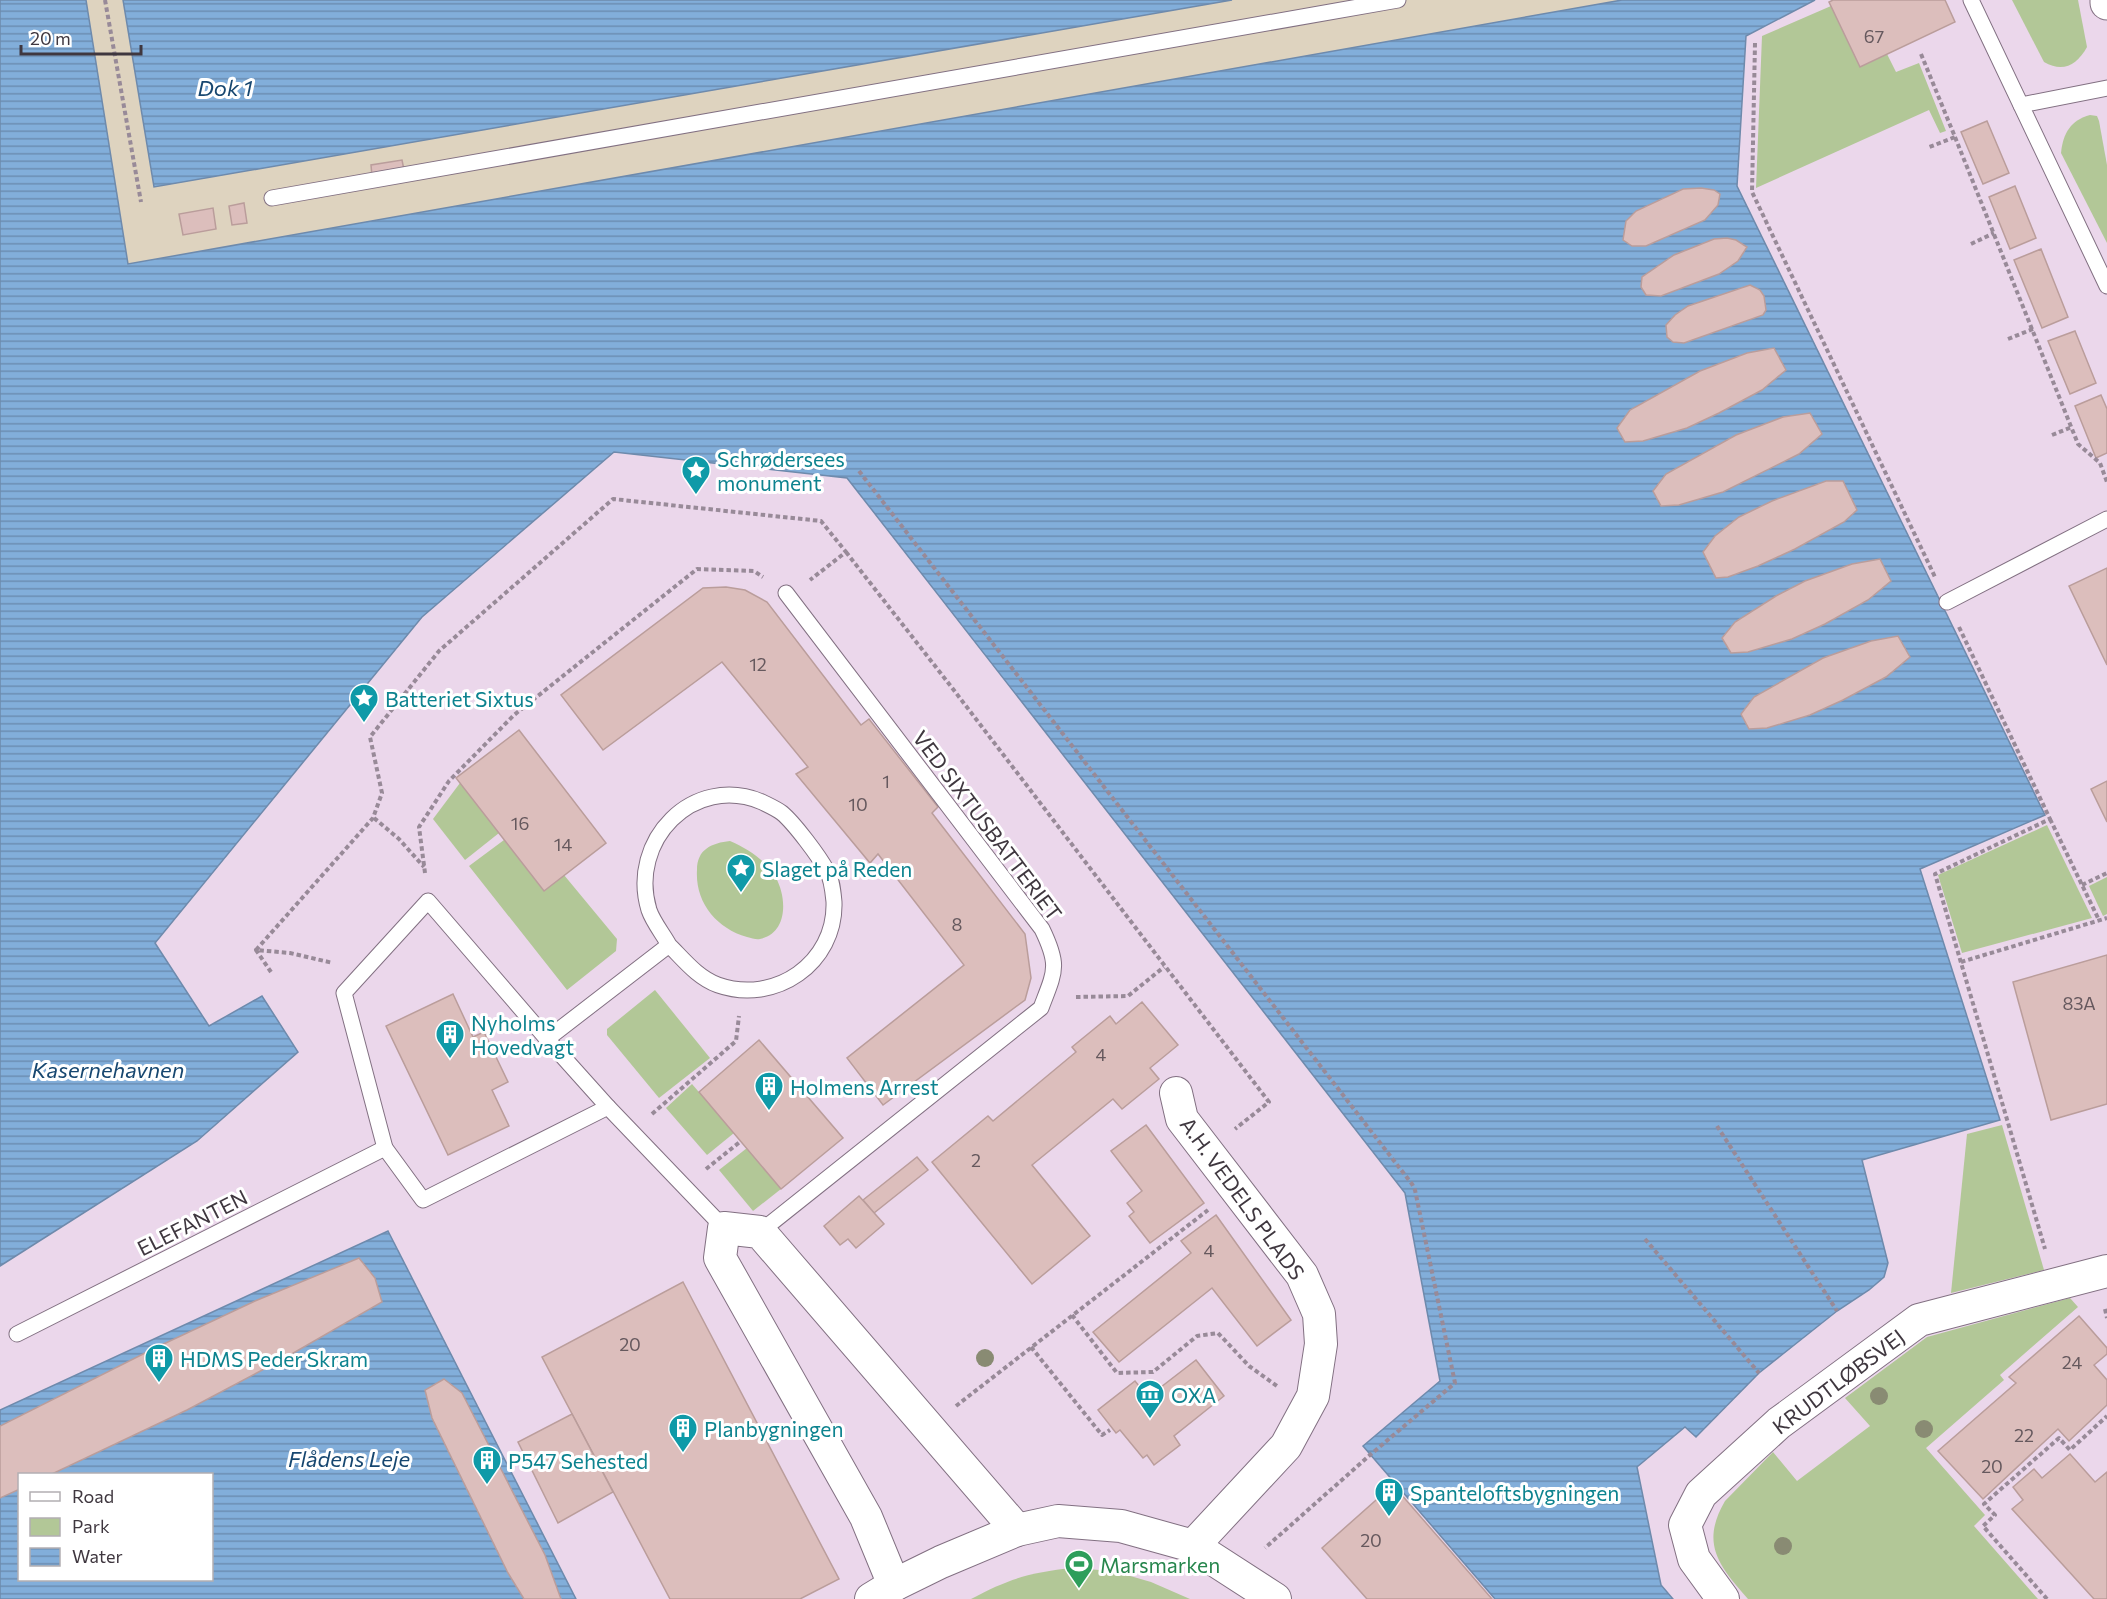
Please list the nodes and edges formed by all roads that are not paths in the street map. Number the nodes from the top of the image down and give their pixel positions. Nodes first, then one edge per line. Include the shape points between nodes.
1 (1398, 0) edge
2 (1971, 0) edge
3 (2107, 88) edge
4 (2021, 105) junction
5 (272, 198) dead end
6 (2107, 286) edge
7 (2107, 519) edge
8 (788, 595) road end
9 (1947, 602) road end
10 (669, 945) junction
11 (548, 1039) junction
12 (1176, 1093) dead end
13 (608, 1107) junction
14 (385, 1148) junction
15 (724, 1228) junction
16 (760, 1232) junction
17 (2107, 1271) edge
18 (17, 1334) dead end
19 (1017, 1530) junction
20 (1193, 1546) junction
21 (883, 1592) edge
22 (1275, 1599) edge
23 (1723, 1599) edge

1 - 5 lane
2 - 4 lane
3 - 4 lane
4 - 6 lane
7 - 9 lane
8 - 16 lane, VED SIXTUSBATTERIET via 1042,929 1054,953 1053,977 1041,1008
10 - 10 lane via 650,912 645,891 647,860 657,836 675,815 690,806 722,796 761,802 782,813 828,872 834,911 831,929 809,966 786,982 762,990 717,985 696,973
10 - 11 lane
11 - 13 lane
11 - 14 lane via 428,901 344,993
12 - 20 street, A.H. VEDELS PLADS via 1182,1119 1302,1275 1318,1314 1321,1344 1313,1396 1286,1446
13 - 14 lane via 423,1200
13 - 15 lane
14 - 18 lane, ELEFANTEN
15 - 16 street
15 - 21 street via 720,1258 866,1517
16 - 19 street
17 - 23 street, KRUDTLØBSVEJ via 1919,1320 1779,1423 1701,1494 1685,1525 1694,1559
19 - 20 street via 1058,1521 1120,1526
19 - 21 street
20 - 22 street

